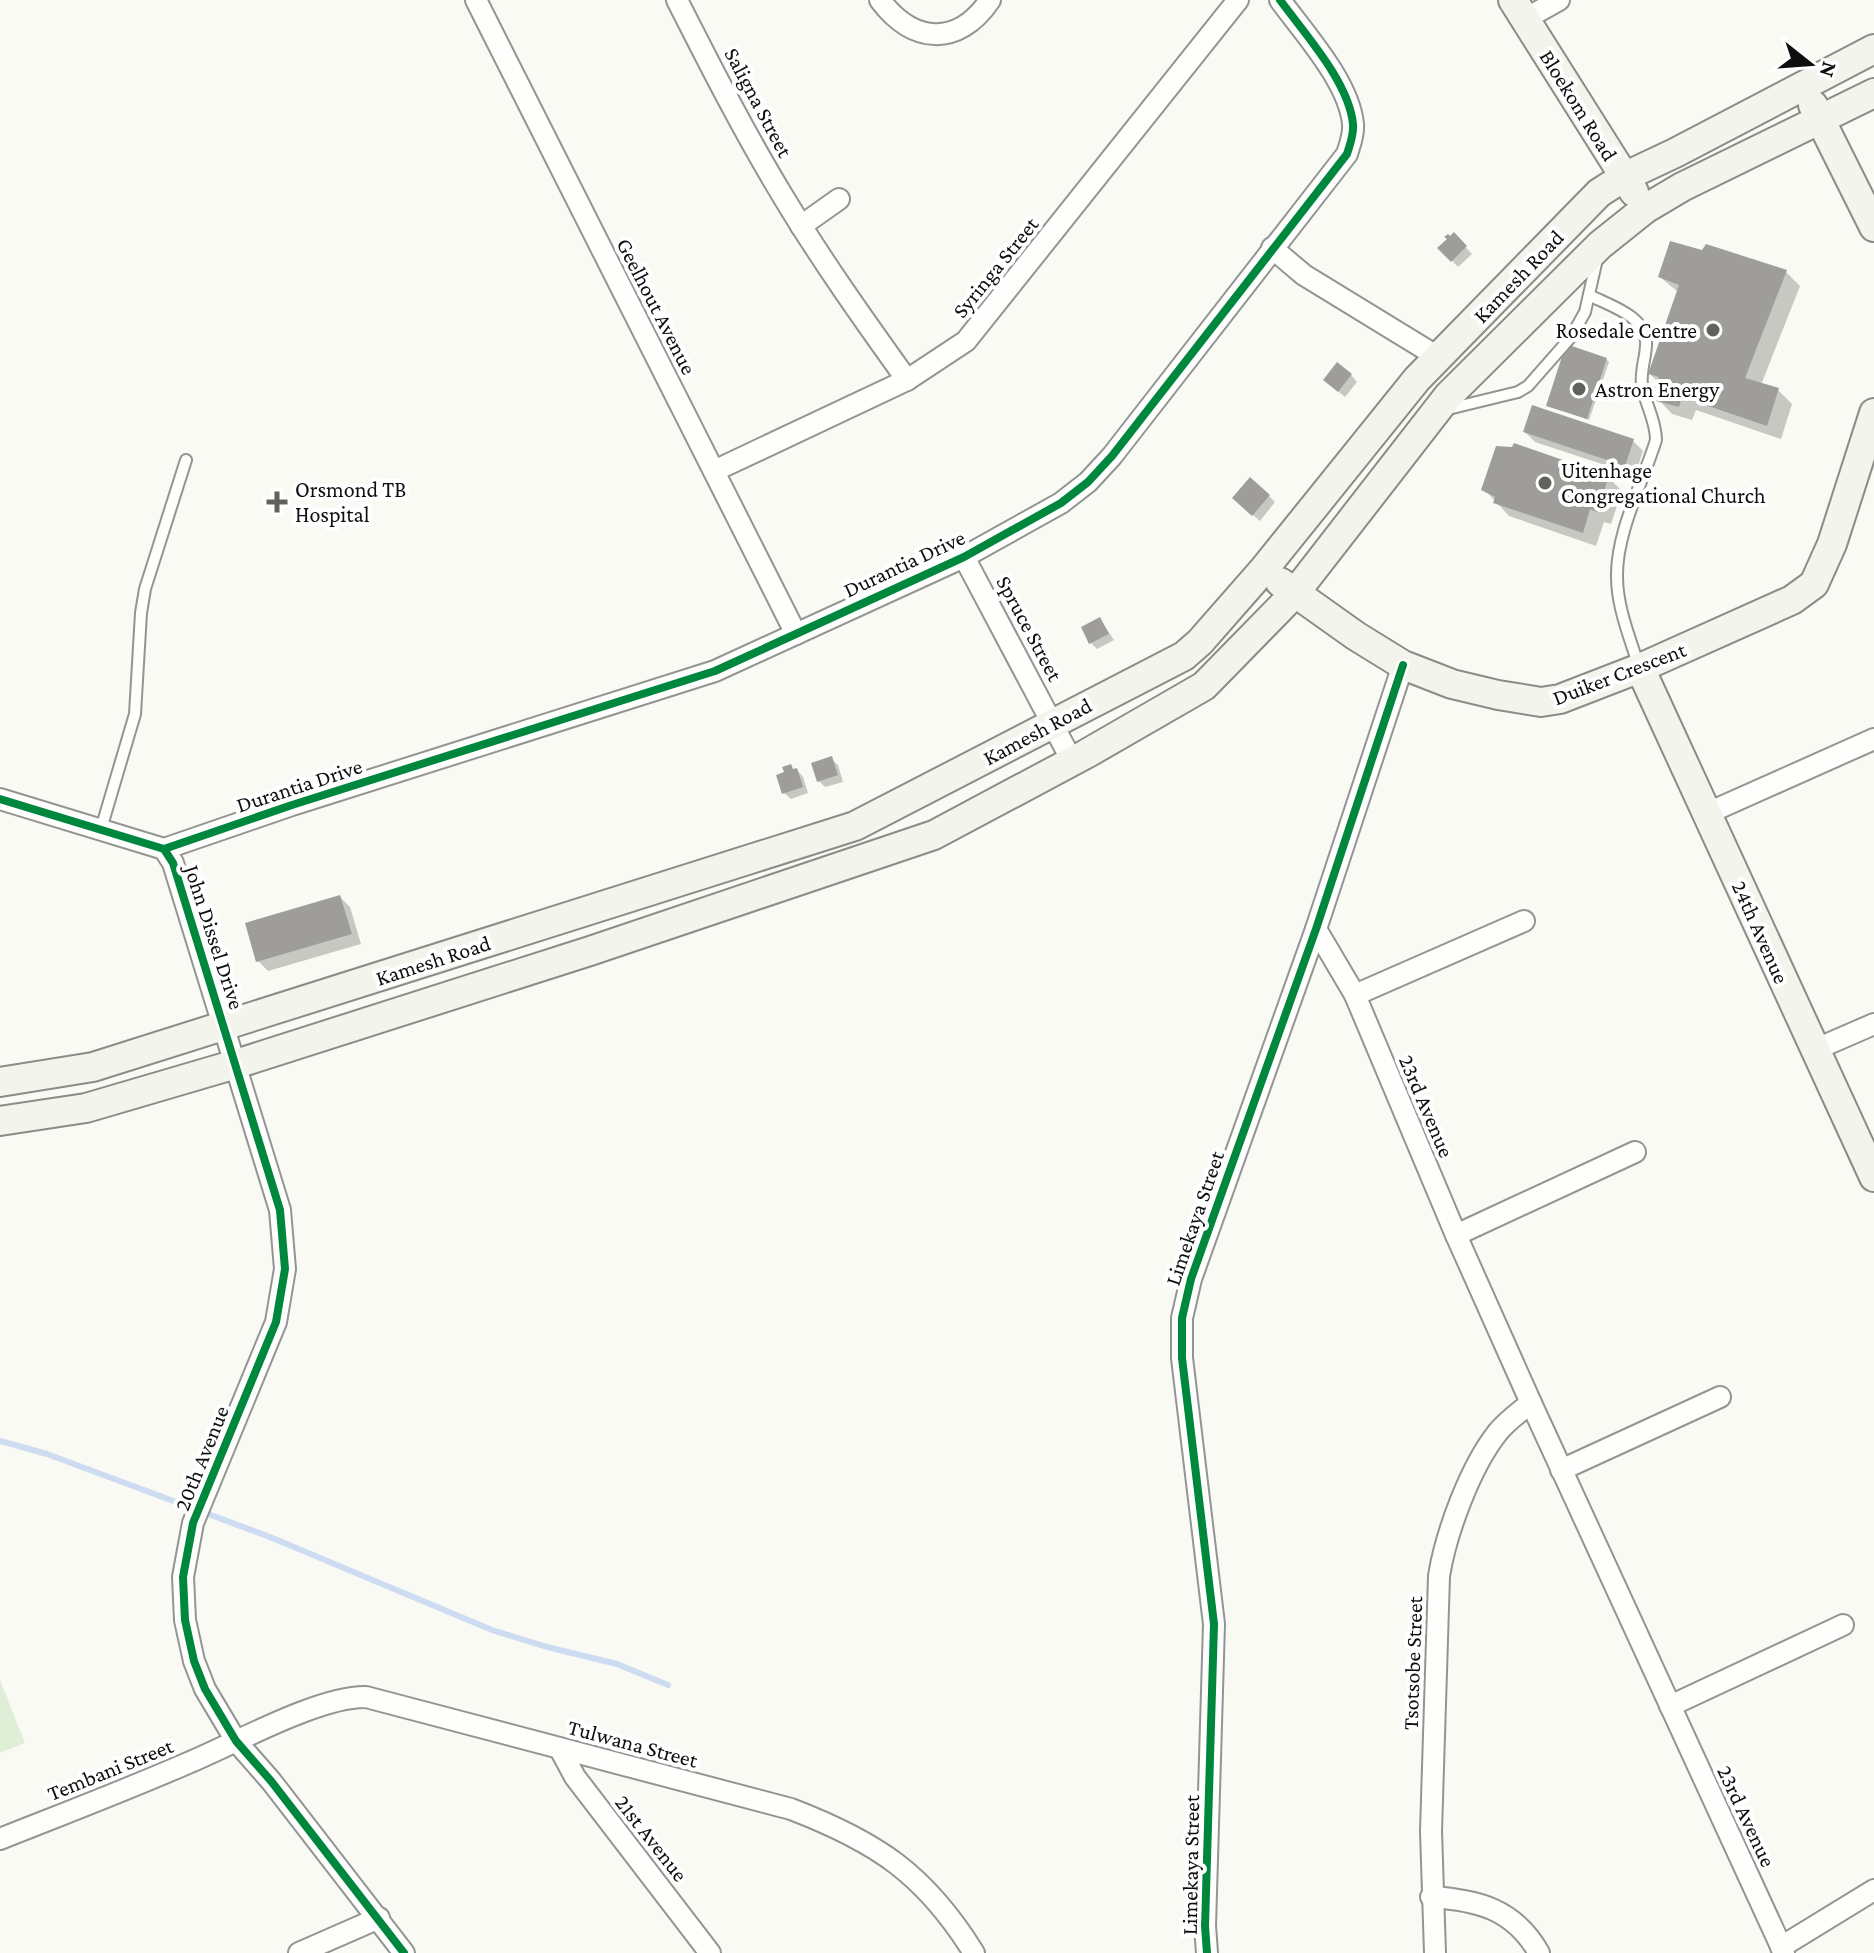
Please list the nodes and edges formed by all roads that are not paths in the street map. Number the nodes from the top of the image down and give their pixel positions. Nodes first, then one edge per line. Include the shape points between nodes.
1 (476, 0) edge
2 (677, 0) edge
3 (880, 0) edge
4 (990, 0) edge
5 (1238, 0) edge
6 (1280, 0) edge
7 (1559, 0) edge
8 (1519, 9) edge
9 (1874, 49) edge
10 (1806, 85) junction
11 (1874, 93) edge
12 (1820, 120) junction
13 (1624, 177) junction
14 (839, 199) dead end
15 (1645, 209) junction
16 (801, 226) junction
17 (1874, 227) edge
18 (1600, 245) junction
19 (1272, 248) junction
20 (1589, 295) junction
21 (1438, 357) junction
22 (907, 380) junction
23 (1435, 412) junction
24 (1874, 413) edge
25 (186, 460) dead end
26 (714, 471) junction
27 (964, 557) junction
28 (1264, 569) junction
29 (1295, 593) junction
30 (796, 634) junction
31 (1403, 665) junction
32 (1640, 668) junction
33 (1053, 722) junction
34 (1874, 739) edge
35 (1072, 761) junction
36 (0, 799) edge
37 (1708, 813) junction
38 (101, 829) junction
39 (164, 849) junction
40 (1524, 921) dead end
41 (1316, 929) junction
42 (1355, 995) junction
43 (1874, 1024) edge
44 (225, 1026) junction
45 (1814, 1050) junction
46 (236, 1064) junction
47 (0, 1082) edge
48 (0, 1121) edge
49 (1635, 1152) dead end
50 (1874, 1177) edge
51 (1456, 1235) junction
52 (1720, 1397) dead end
53 (1531, 1403) junction
54 (1561, 1470) junction
55 (1843, 1625) dead end
56 (1670, 1706) junction
57 (236, 1741) junction
58 (560, 1749) junction
59 (0, 1839) edge
60 (1874, 1890) edge
61 (1431, 1897) junction
62 (379, 1918) junction
63 (1783, 1950) edge
64 (299, 1953) edge
65 (404, 1953) edge
66 (710, 1953) edge
67 (974, 1953) edge
68 (1207, 1953) edge
69 (1435, 1953) edge
70 (1539, 1953) edge

1 - 26 street, Geelhout Avenue
2 - 16 street, Saligna Street
3 - 4 street via 906,26 946,35 978,17
5 - 22 street, Syringa Street via 966,341
6 - 19 street, Durantia Drive via 1349,104 1353,137 1347,154
7 - 8 street
8 - 13 main road, Bloekom Road
9 - 10 main road, Kamesh Road
10 - 12 main road
10 - 13 main road, Kamesh Road
11 - 12 main road, Kamesh Road
12 - 15 main road, Kamesh Road
12 - 17 main road
13 - 15 main road, Bloekom Road
13 - 21 main road, Kamesh Road via 1599,193
14 - 16 street
15 - 18 main road, Kamesh Road
16 - 22 street, Saligna Street
18 - 20 lane
18 - 23 main road, Kamesh Road
19 - 21 street via 1304,275
19 - 27 street, Durantia Drive via 1088,482
20 - 23 lane via 1571,337 1528,386
20 - 32 lane via 1635,319 1646,343 1641,373 1656,440 1619,547 1617,577
21 - 28 main road, Kamesh Road
22 - 26 street, Syringa Street
23 - 29 main road, Kamesh Road
24 - 32 main road, Duiker Crescent via 1814,584 1792,600
25 - 38 lane via 145,589 135,714
26 - 30 street, Geelhout Avenue
27 - 30 street, Durantia Drive
27 - 33 street, Spruce Street
28 - 29 main road, Duiker Crescent
28 - 33 main road, Kamesh Road via 1184,656
29 - 31 main road, Duiker Crescent
29 - 35 main road, Kamesh Road via 1204,686
30 - 39 street, Durantia Drive via 715,671
31 - 32 main road, Duiker Crescent via 1452,684 1541,702
31 - 41 street, Limekaya Street
32 - 37 main road, 24th Avenue
33 - 35 street, Spruce Street
33 - 44 main road, Kamesh Road via 855,826
34 - 37 street
35 - 46 main road, Kamesh Road via 934,835
36 - 38 street, John Dissel Drive
37 - 45 main road, 24th Avenue
38 - 39 street, John Dissel Drive
39 - 44 street, John Dissel Drive
40 - 42 street
41 - 42 street, 23rd Avenue
41 - 68 street, Limekaya Street via 1182,1318 1182,1358 1215,1634
42 - 51 street, 23rd Avenue
43 - 45 street
44 - 46 street, John Dissel Drive
44 - 47 main road, Kamesh Road via 93,1067
45 - 50 main road, 24th Avenue
46 - 48 main road, Kamesh Road via 86,1108
46 - 57 street, 20th Avenue via 280,1210 285,1269 272,1332 193,1523 183,1591 194,1661
49 - 51 street
51 - 53 street, 23rd Avenue
52 - 54 street
53 - 54 street, 23rd Avenue
53 - 61 street, Tsotsobe Street via 1490,1444 1444,1544
54 - 56 street, 23rd Avenue
55 - 56 street
56 - 63 street, 23rd Avenue
57 - 58 street, Tulwana Street via 327,1705 366,1697
57 - 59 street, Tembani Street
57 - 62 street, 20th Avenue
58 - 66 street, 21st Avenue via 575,1777
58 - 67 street, Tulwana Street via 791,1809 838,1827 921,1882
60 - 63 street, 23rd Avenue
61 - 69 street, Tsotsobe Street
61 - 70 street via 1500,1911
62 - 64 street
62 - 65 street, 20th Avenue

